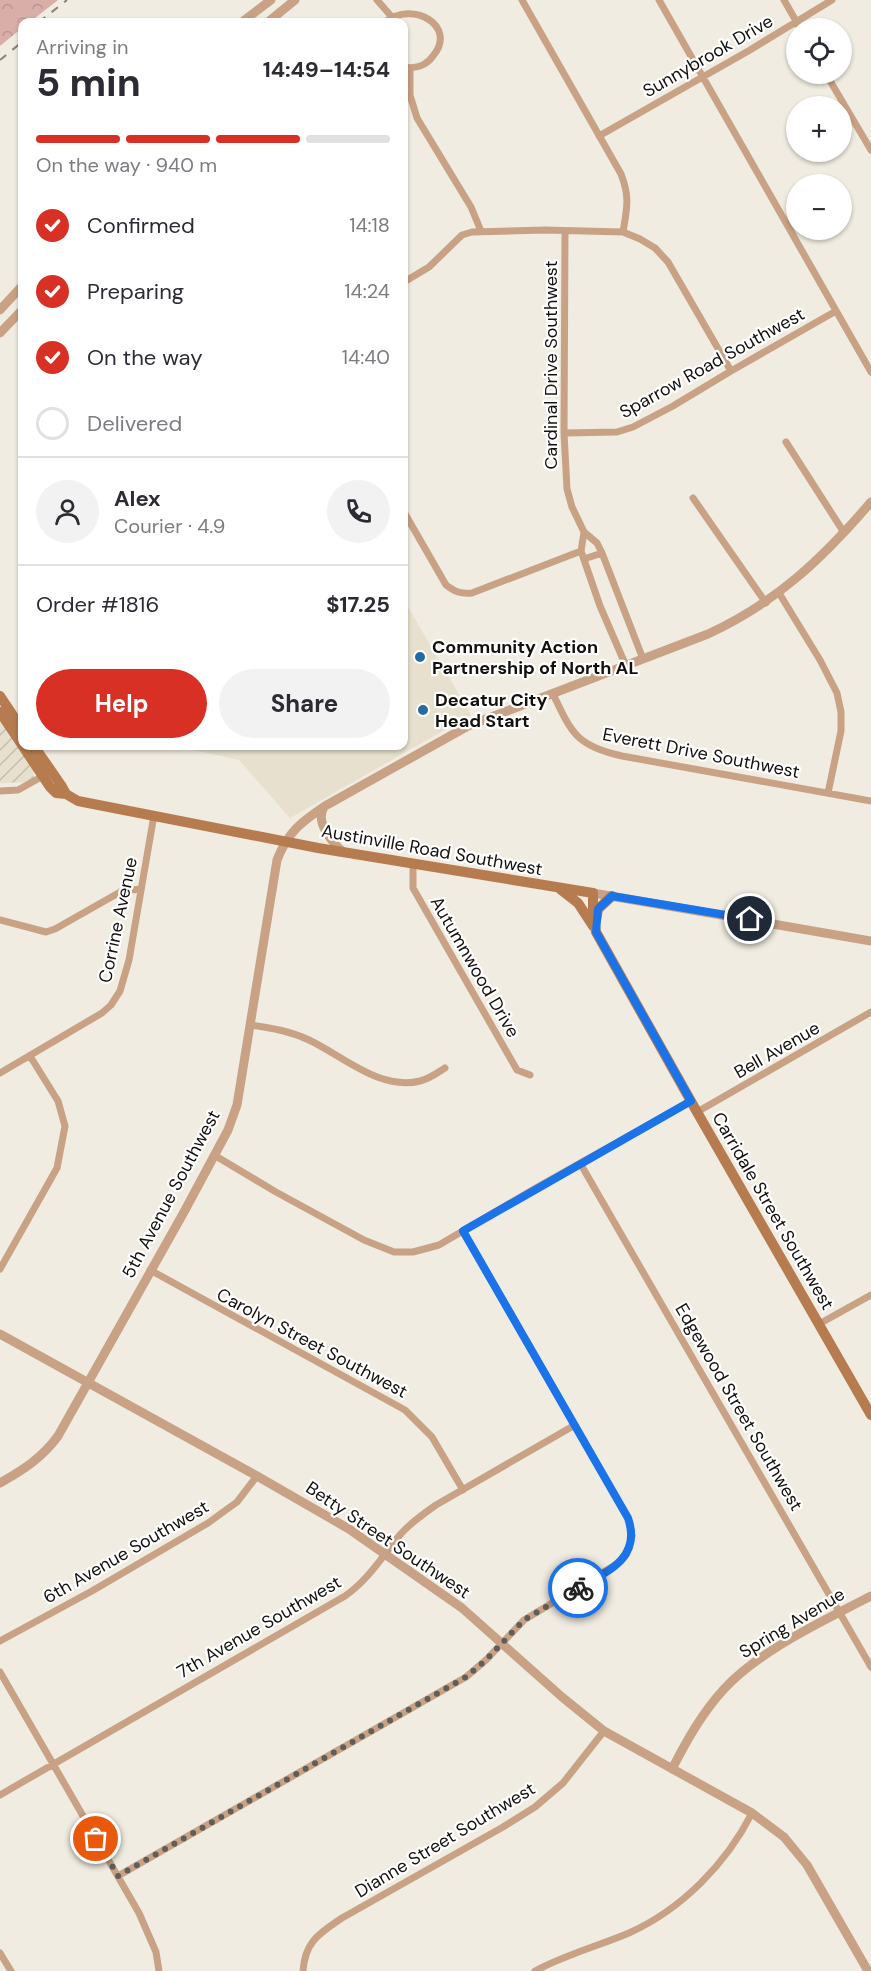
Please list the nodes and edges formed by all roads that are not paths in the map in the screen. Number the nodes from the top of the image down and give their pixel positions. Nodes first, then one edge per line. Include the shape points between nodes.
1 (271, 0) edge
2 (295, 0) edge
3 (377, 0) edge
4 (522, 0) edge
5 (659, 0) edge
6 (784, 0) edge
7 (832, 0) edge
8 (391, 16) joint
9 (247, 18) edge
10 (273, 18) edge
11 (794, 18) edge
12 (808, 18) edge
13 (786, 31) edge
14 (408, 67) edge
15 (408, 76) edge
16 (702, 76) junction
17 (832, 84) edge
18 (599, 136) junction
19 (871, 150) edge
20 (481, 231) junction
21 (565, 231) junction
22 (623, 232) junction
23 (408, 280) edge
24 (18, 290) edge
25 (0, 310) edge
26 (836, 311) junction
27 (18, 314) edge
28 (0, 333) edge
29 (731, 371) junction
30 (871, 372) edge
31 (564, 433) junction
32 (786, 442) dead end
33 (693, 498) dead end
34 (871, 502) edge
35 (408, 519) edge
36 (843, 531) junction
37 (584, 532) junction
38 (581, 551) junction
39 (602, 553) junction
40 (584, 559) junction
41 (779, 593) junction
42 (766, 603) junction
43 (643, 659) junction
44 (627, 666) junction
45 (553, 694) junction
46 (0, 696) edge
47 (0, 712) edge
48 (18, 723) edge
49 (18, 739) edge
50 (26, 750) edge
51 (37, 750) edge
52 (43, 776) junction
53 (0, 791) edge
54 (828, 793) junction
55 (66, 794) junction
56 (871, 801) edge
57 (325, 806) junction
58 (154, 815) junction
59 (285, 840) junction
60 (342, 851) junction
61 (413, 863) junction
62 (560, 888) junction
63 (141, 889) junction
64 (592, 893) junction
65 (612, 896) junction
66 (0, 920) edge
67 (596, 932) junction
68 (870, 942) edge
69 (871, 1012) edge
70 (251, 1025) junction
71 (30, 1056) junction
72 (445, 1068) dead end
73 (0, 1073) edge
74 (530, 1076) dead end
75 (691, 1101) junction
76 (697, 1112) junction
77 (214, 1155) junction
78 (580, 1163) junction
79 (463, 1231) junction
80 (0, 1269) edge
81 (150, 1270) junction
82 (871, 1294) edge
83 (819, 1324) junction
84 (0, 1334) edge
85 (88, 1382) junction
86 (871, 1415) edge
87 (575, 1425) junction
88 (257, 1476) junction
89 (0, 1483) edge
90 (463, 1490) junction
91 (386, 1554) junction
92 (871, 1596) edge
93 (840, 1613) junction
94 (0, 1641) edge
95 (502, 1643) junction
96 (871, 1667) edge
97 (0, 1672) edge
98 (604, 1731) junction
99 (53, 1764) junction
100 (672, 1769) junction
101 (0, 1795) edge
102 (752, 1813) junction
103 (118, 1876) junction
104 (0, 1953) edge
105 (11, 1971) edge
106 (159, 1971) edge
107 (303, 1971) edge
108 (535, 1971) edge
109 (868, 1971) edge

1 - 9 street
2 - 10 street
3 - 8 street
4 - 18 street
5 - 16 street
6 - 11 street
7 - 12 street, Sunnybrook Drive
8 - 14 street via 411,8 421,10 430,16 440,33 440,44 429,61
13 - 16 street, Sunnybrook Drive
15 - 20 street via 417,118 471,207
16 - 18 street, Sunnybrook Drive
16 - 26 street
17 - 19 street
18 - 22 street via 627,193
20 - 21 street
20 - 23 street via 462,236 436,262
21 - 22 street
21 - 31 street, Cardinal Drive Southwest
22 - 29 street via 655,248 668,262
24 - 25 street
26 - 29 street, Sparrow Road Southwest
26 - 30 street
27 - 28 street
29 - 31 street, Sparrow Road Southwest via 625,430
31 - 37 street, Cardinal Drive Southwest via 567,489
32 - 36 street
33 - 42 street
34 - 36 street
35 - 38 street via 446,585 463,594
36 - 41 street
37 - 38 street
37 - 39 street, Cardinal Drive Southwest
38 - 40 street
39 - 40 street
39 - 43 street, Cardinal Drive Southwest
40 - 44 street
41 - 42 street
41 - 54 street via 837,693 841,731
42 - 43 street via 719,629
43 - 44 street
44 - 45 street
45 - 54 street, Everett Drive Southwest via 574,732 596,749
45 - 57 street via 468,726
46 - 48 main road
47 - 49 main road, Austinville Road Southwest
50 - 52 main road, Austinville Road Southwest
51 - 55 main road
52 - 53 street via 18,790
52 - 55 main road, Austinville Road Southwest via 56,793
54 - 56 street, Everett Drive Southwest
55 - 58 main road, Austinville Road Southwest via 85,803
57 - 59 street
57 - 60 street via 321,814 324,825
58 - 59 main road, Austinville Road Southwest
58 - 63 street, Corrine Avenue
59 - 60 main road, Austinville Road Southwest
59 - 70 street, 5th Avenue Southwest via 277,860
60 - 61 main road, Austinville Road Southwest
61 - 62 main road, Austinville Road Southwest
61 - 74 street, Autumnwood Drive via 413,888 517,1070
62 - 64 main road, Austinville Road Southwest
62 - 67 main road via 578,903
63 - 66 street via 122,891 46,932
63 - 71 street, Corrine Avenue via 129,960 120,991 111,1005
64 - 65 street, Austinville Road Southwest
64 - 67 main road, Carridale Street Southwest
65 - 67 main road via 598,909
65 - 68 street, Austinville Road Southwest
67 - 75 main road, Carridale Street Southwest
69 - 76 street, Bell Avenue
70 - 72 street via 292,1032 392,1081 419,1081
70 - 77 street, 5th Avenue Southwest via 237,1105
71 - 73 street, Corrine Avenue
71 - 80 street via 58,1101 66,1126 57,1168
75 - 76 main road, Carridale Street Southwest
75 - 78 street
76 - 83 main road, Carridale Street Southwest
77 - 79 street via 364,1240 394,1252 430,1248
77 - 81 street, 5th Avenue Southwest
78 - 79 street
78 - 93 street, Edgewood Street Southwest
79 - 87 street
81 - 85 street, 5th Avenue Southwest
81 - 90 street, Carolyn Street Southwest via 405,1410 432,1437
82 - 83 street
83 - 86 main road, Carridale Street Southwest
84 - 85 street, Betty Street Southwest
85 - 88 street, Betty Street Southwest
85 - 89 street, 5th Avenue Southwest via 47,1451
87 - 90 street, 7th Avenue Southwest
87 - 95 street via 628,1518 632,1536 626,1555 524,1620
88 - 91 street, Betty Street Southwest
88 - 94 street, 6th Avenue Southwest via 237,1502 208,1523
90 - 91 street, 7th Avenue Southwest via 419,1517
91 - 95 street, Betty Street Southwest via 462,1608
91 - 99 street, 7th Avenue Southwest via 345,1596
92 - 93 street, Spring Avenue
93 - 96 street, Edgewood Street Southwest
93 - 100 street, Spring Avenue via 739,1674 697,1724
95 - 98 street, Betty Street Southwest
95 - 103 street via 466,1677
97 - 99 street
98 - 100 street, Betty Street Southwest
98 - 107 street, Dianne Street Southwest via 563,1783 535,1807 318,1934 311,1943
99 - 101 street, 7th Avenue Southwest
99 - 103 street
100 - 102 street, Betty Street Southwest
102 - 108 street via 713,1871 664,1913 632,1931
102 - 109 street, Betty Street Southwest via 784,1837 807,1865
103 - 106 street via 148,1932
104 - 105 street

